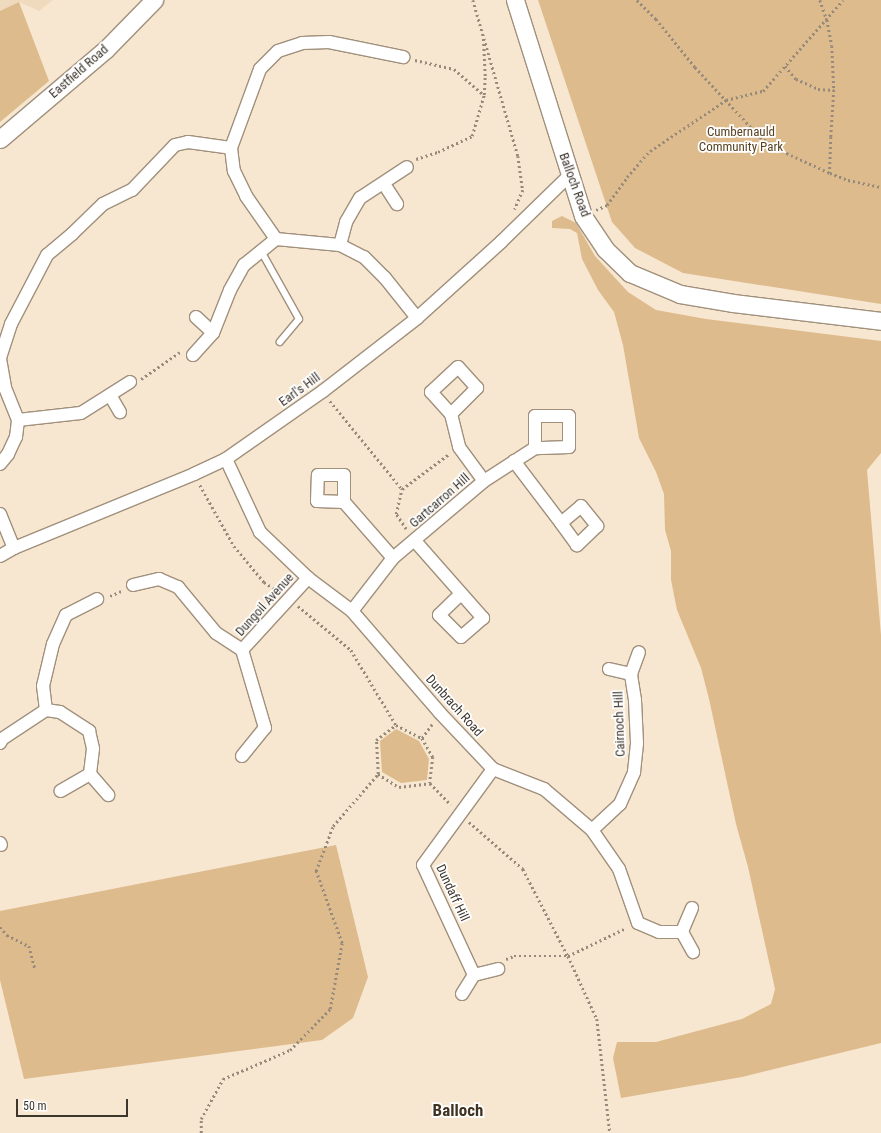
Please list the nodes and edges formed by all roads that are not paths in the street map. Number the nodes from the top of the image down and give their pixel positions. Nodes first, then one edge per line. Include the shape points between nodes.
1 (154, 0) edge
2 (515, 0) edge
3 (403, 58) road end
4 (0, 139) edge
5 (231, 148) junction
6 (407, 167) road end
7 (570, 175) junction
8 (384, 184) junction
9 (397, 204) dead end
10 (276, 239) junction
11 (340, 245) junction
12 (261, 251) junction
13 (196, 317) dead end
14 (417, 318) junction
15 (881, 321) edge
16 (5, 322) edge
17 (213, 332) junction
18 (280, 342) dead end
19 (193, 355) road end
20 (130, 382) road end
21 (110, 395) junction
22 (120, 412) dead end
23 (450, 414) dead end
24 (18, 420) junction
25 (535, 448) dead end
26 (226, 459) junction
27 (514, 461) junction
28 (0, 464) edge
29 (484, 481) junction
30 (344, 502) dead end
31 (0, 514) edge
32 (560, 523) dead end
33 (415, 541) junction
34 (14, 548) junction
35 (0, 556) edge
36 (393, 558) junction
37 (308, 578) junction
38 (133, 585) road end
39 (461, 594) dead end
40 (97, 599) road end
41 (352, 611) junction
42 (242, 650) junction
43 (639, 652) dead end
44 (609, 669) dead end
45 (631, 674) junction
46 (46, 710) junction
47 (0, 743) edge
48 (242, 756) dead end
49 (493, 769) junction
50 (90, 774) junction
51 (60, 791) dead end
52 (108, 795) dead end
53 (592, 830) junction
54 (692, 908) dead end
55 (682, 932) junction
56 (693, 952) dead end
57 (498, 969) road end
58 (474, 975) junction
59 (462, 994) dead end

1 - 4 street, Eastfield Road via 106,49
2 - 7 street, Balloch Road
3 - 5 street via 329,42 302,43 278,50 260,69
5 - 10 street via 234,171 246,196
5 - 16 street via 188,142 175,145 132,190 103,204 47,255
6 - 8 street
7 - 14 street, Earl's Hill
7 - 15 street, Balloch Road via 583,216 605,249 630,273 680,294
8 - 9 street
8 - 11 street via 360,198 346,222
10 - 11 street
10 - 12 street
11 - 14 street via 364,257 385,278
12 - 17 street via 244,265 230,290
12 - 18 lane via 299,319
13 - 17 street
14 - 26 street, Earl's Hill via 323,391
16 - 24 street via 0,358 5,387
17 - 19 street
20 - 21 street
21 - 22 street
21 - 24 street via 81,413
23 - 29 street, Gartcarron Hill via 459,447
24 - 28 street via 16,437
25 - 27 street, Gartcarron Hill
26 - 34 street, Earl's Hill
26 - 37 street, Dunbrach Road via 260,532
27 - 29 street, Gartcarron Hill
27 - 32 street
29 - 33 street, Gartcarron Hill
30 - 36 street
31 - 34 street
33 - 36 street, Gartcarron Hill
33 - 39 street, Gartcarron Hill
34 - 35 street, Earl's Hill
36 - 41 street, Gartcarron Hill
37 - 41 street, Dunbrach Road
37 - 42 street, Dungoil Avenue
38 - 42 street, Dungoil Avenue via 159,579 178,587 216,633
40 - 46 street via 66,614 53,644 42,686
41 - 49 street, Dunbrach Road via 440,713
42 - 48 street, Dungoil Avenue via 265,728
43 - 45 street, Cairnoch Hill
44 - 45 street, Cairnoch Hill
45 - 53 street, Cairnoch Hill via 637,744 634,772 620,804
46 - 47 street via 2,738
46 - 50 street via 60,712 89,731 93,749
49 - 53 street, Dunbrach Road via 544,789
49 - 58 street, Dundaff Hill via 423,865
50 - 51 street
50 - 52 street
53 - 55 street, Dunbrach Road via 619,869 638,923 659,932
54 - 55 street
55 - 56 street
57 - 58 street
58 - 59 street

